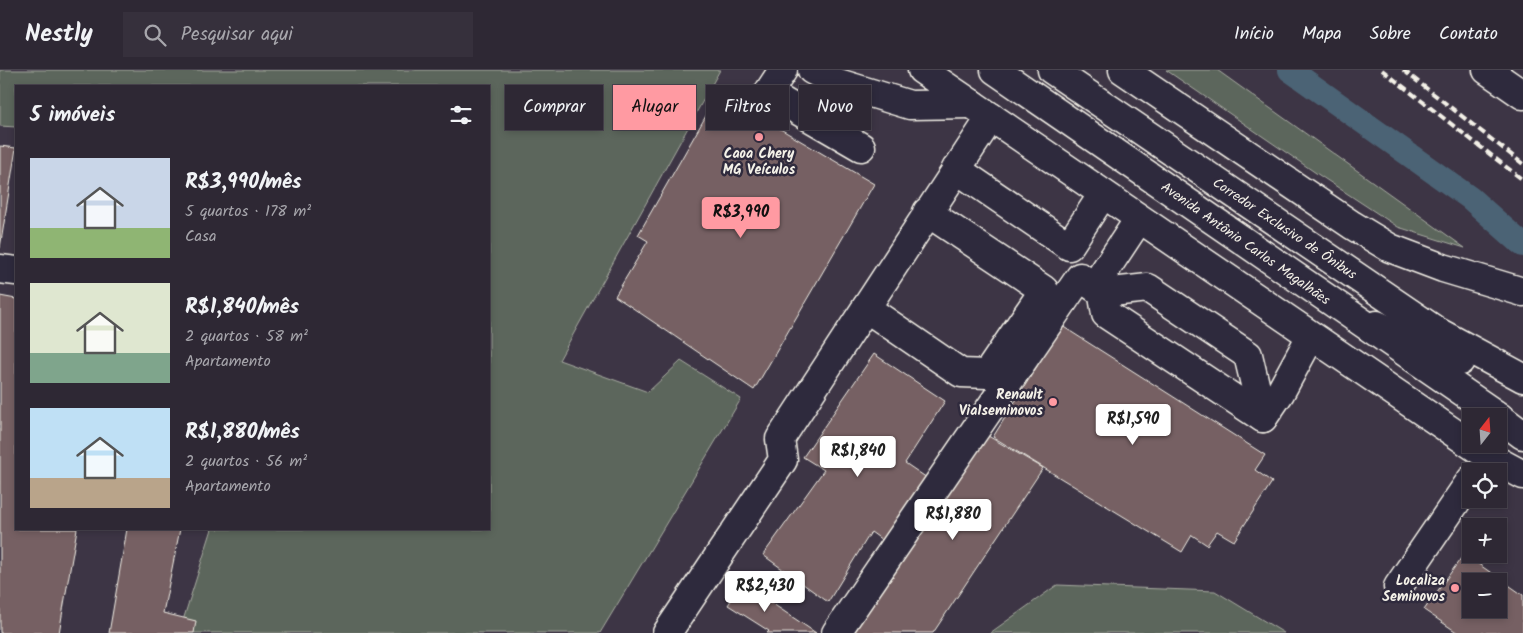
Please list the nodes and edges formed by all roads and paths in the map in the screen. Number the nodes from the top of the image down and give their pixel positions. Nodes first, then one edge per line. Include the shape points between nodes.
1 (783, 70) edge
2 (812, 70) edge
3 (904, 70) edge
4 (995, 70) edge
5 (1052, 70) edge
6 (1123, 70) edge
7 (1487, 70) edge
8 (950, 89) edge
9 (1523, 95) edge
10 (861, 148) dead end
11 (956, 169) junction
12 (1103, 194) junction
13 (927, 212) junction
14 (1139, 219) junction
15 (0, 269) edge
16 (15, 271) edge
17 (1523, 292) edge
18 (1103, 293) junction
19 (866, 308) junction
20 (1346, 312) junction
21 (1311, 336) junction
22 (1523, 378) edge
23 (1523, 388) edge
24 (1485, 408) edge
25 (1263, 418) junction
26 (1508, 425) edge
27 (1523, 436) edge
28 (1483, 463) edge
29 (1507, 470) edge
30 (1523, 475) edge
31 (1462, 493) edge
32 (1398, 587) dead end
33 (666, 633) edge
34 (836, 633) edge

1 - 10 main road via 768,93
2 - 8 main road via 835,82 910,105
3 - 8 main road
4 - 20 main road, Avenida Antônio Carlos Magalhães
5 - 22 main road, Corredor Exclusivo de Ônibus via 1438,332
6 - 17 main road via 1390,248
7 - 9 main road
8 - 11 main road
8 - 12 main road
11 - 12 main road via 1069,246
11 - 13 main road
12 - 14 main road
13 - 19 main road
13 - 19 main road via 1044,290 987,374 961,373
14 - 18 main road via 1100,278
14 - 21 main road
15 - 16 main road
18 - 25 main road via 1106,314
18 - 25 main road via 1148,288 1248,355
18 - 34 main road via 1080,277
19 - 33 main road via 780,439 783,460
20 - 23 main road
20 - 24 main road, Avenida Antônio Carlos Magalhães
21 - 25 main road
21 - 28 main road
26 - 27 main road, Avenida Antônio Carlos Magalhães
29 - 30 main road
31 - 32 main road

